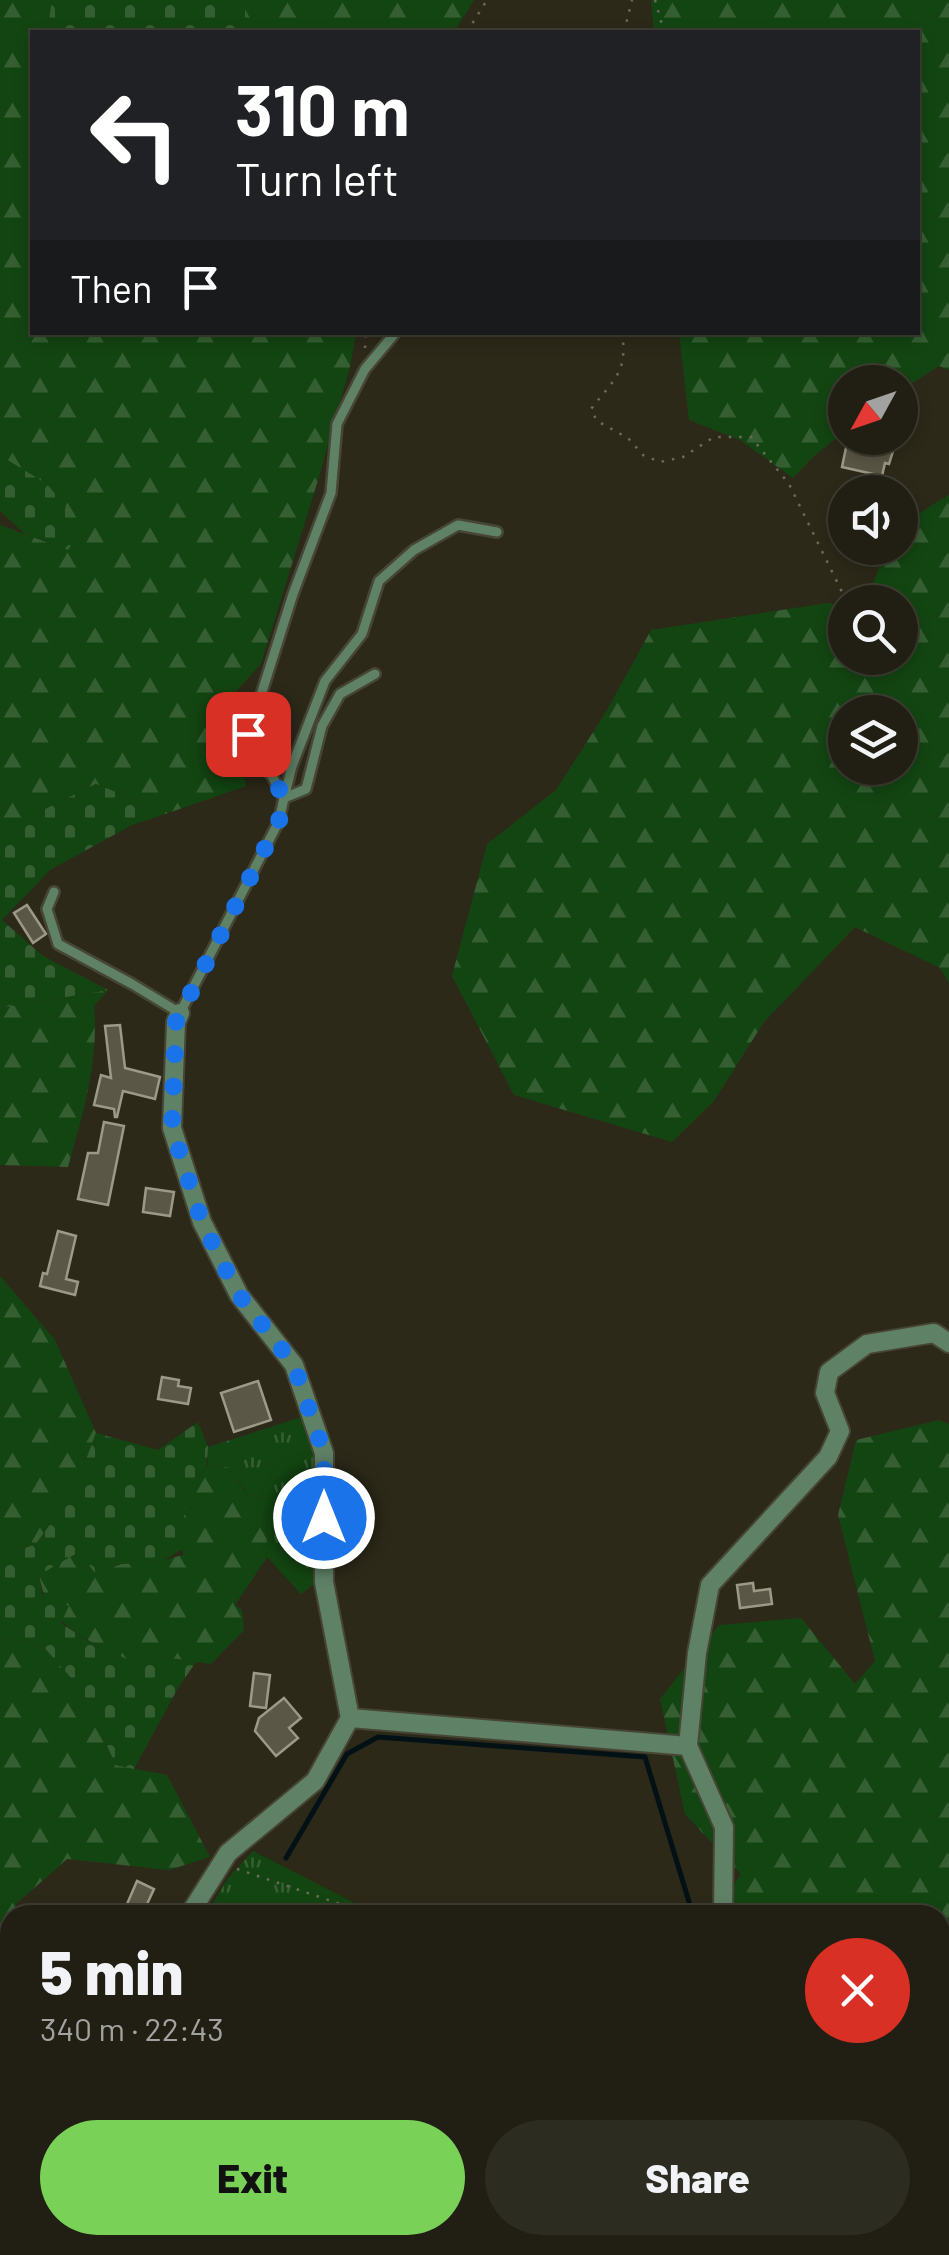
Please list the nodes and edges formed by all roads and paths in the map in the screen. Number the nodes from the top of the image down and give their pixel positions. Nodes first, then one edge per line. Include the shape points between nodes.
1 (487, 0) edge
2 (632, 0) edge
3 (655, 0) edge
4 (468, 30) edge
5 (624, 30) edge
6 (663, 30) edge
7 (394, 335) edge
8 (622, 335) edge
9 (497, 532) dead end
10 (839, 585) edge
11 (375, 674) dead end
12 (284, 798) junction
13 (54, 892) dead end
14 (180, 1013) junction
15 (949, 1343) edge
16 (350, 1718) junction
17 (688, 1746) junction
18 (221, 1864) junction
19 (195, 1905) edge
20 (347, 1905) edge
21 (723, 1905) edge

1 - 4 path
2 - 5 path
3 - 6 path
7 - 12 lane via 336,424 331,493 248,734 252,753
8 - 10 path via 622,369 590,409 597,421 660,462 714,437 752,437 789,484
9 - 12 lane via 458,526 414,550 379,581 362,634 325,680
11 - 12 lane via 340,694 322,726 306,789
12 - 14 lane via 279,821
13 - 14 lane via 47,909 58,944
14 - 16 street via 172,1128 202,1222 239,1295 294,1365 324,1453 324,1582
15 - 17 street via 934,1333 868,1344 829,1372 826,1394 840,1431 828,1457 710,1585
16 - 17 street
16 - 18 street via 316,1781
17 - 21 street via 724,1828
18 - 19 street
18 - 20 path

